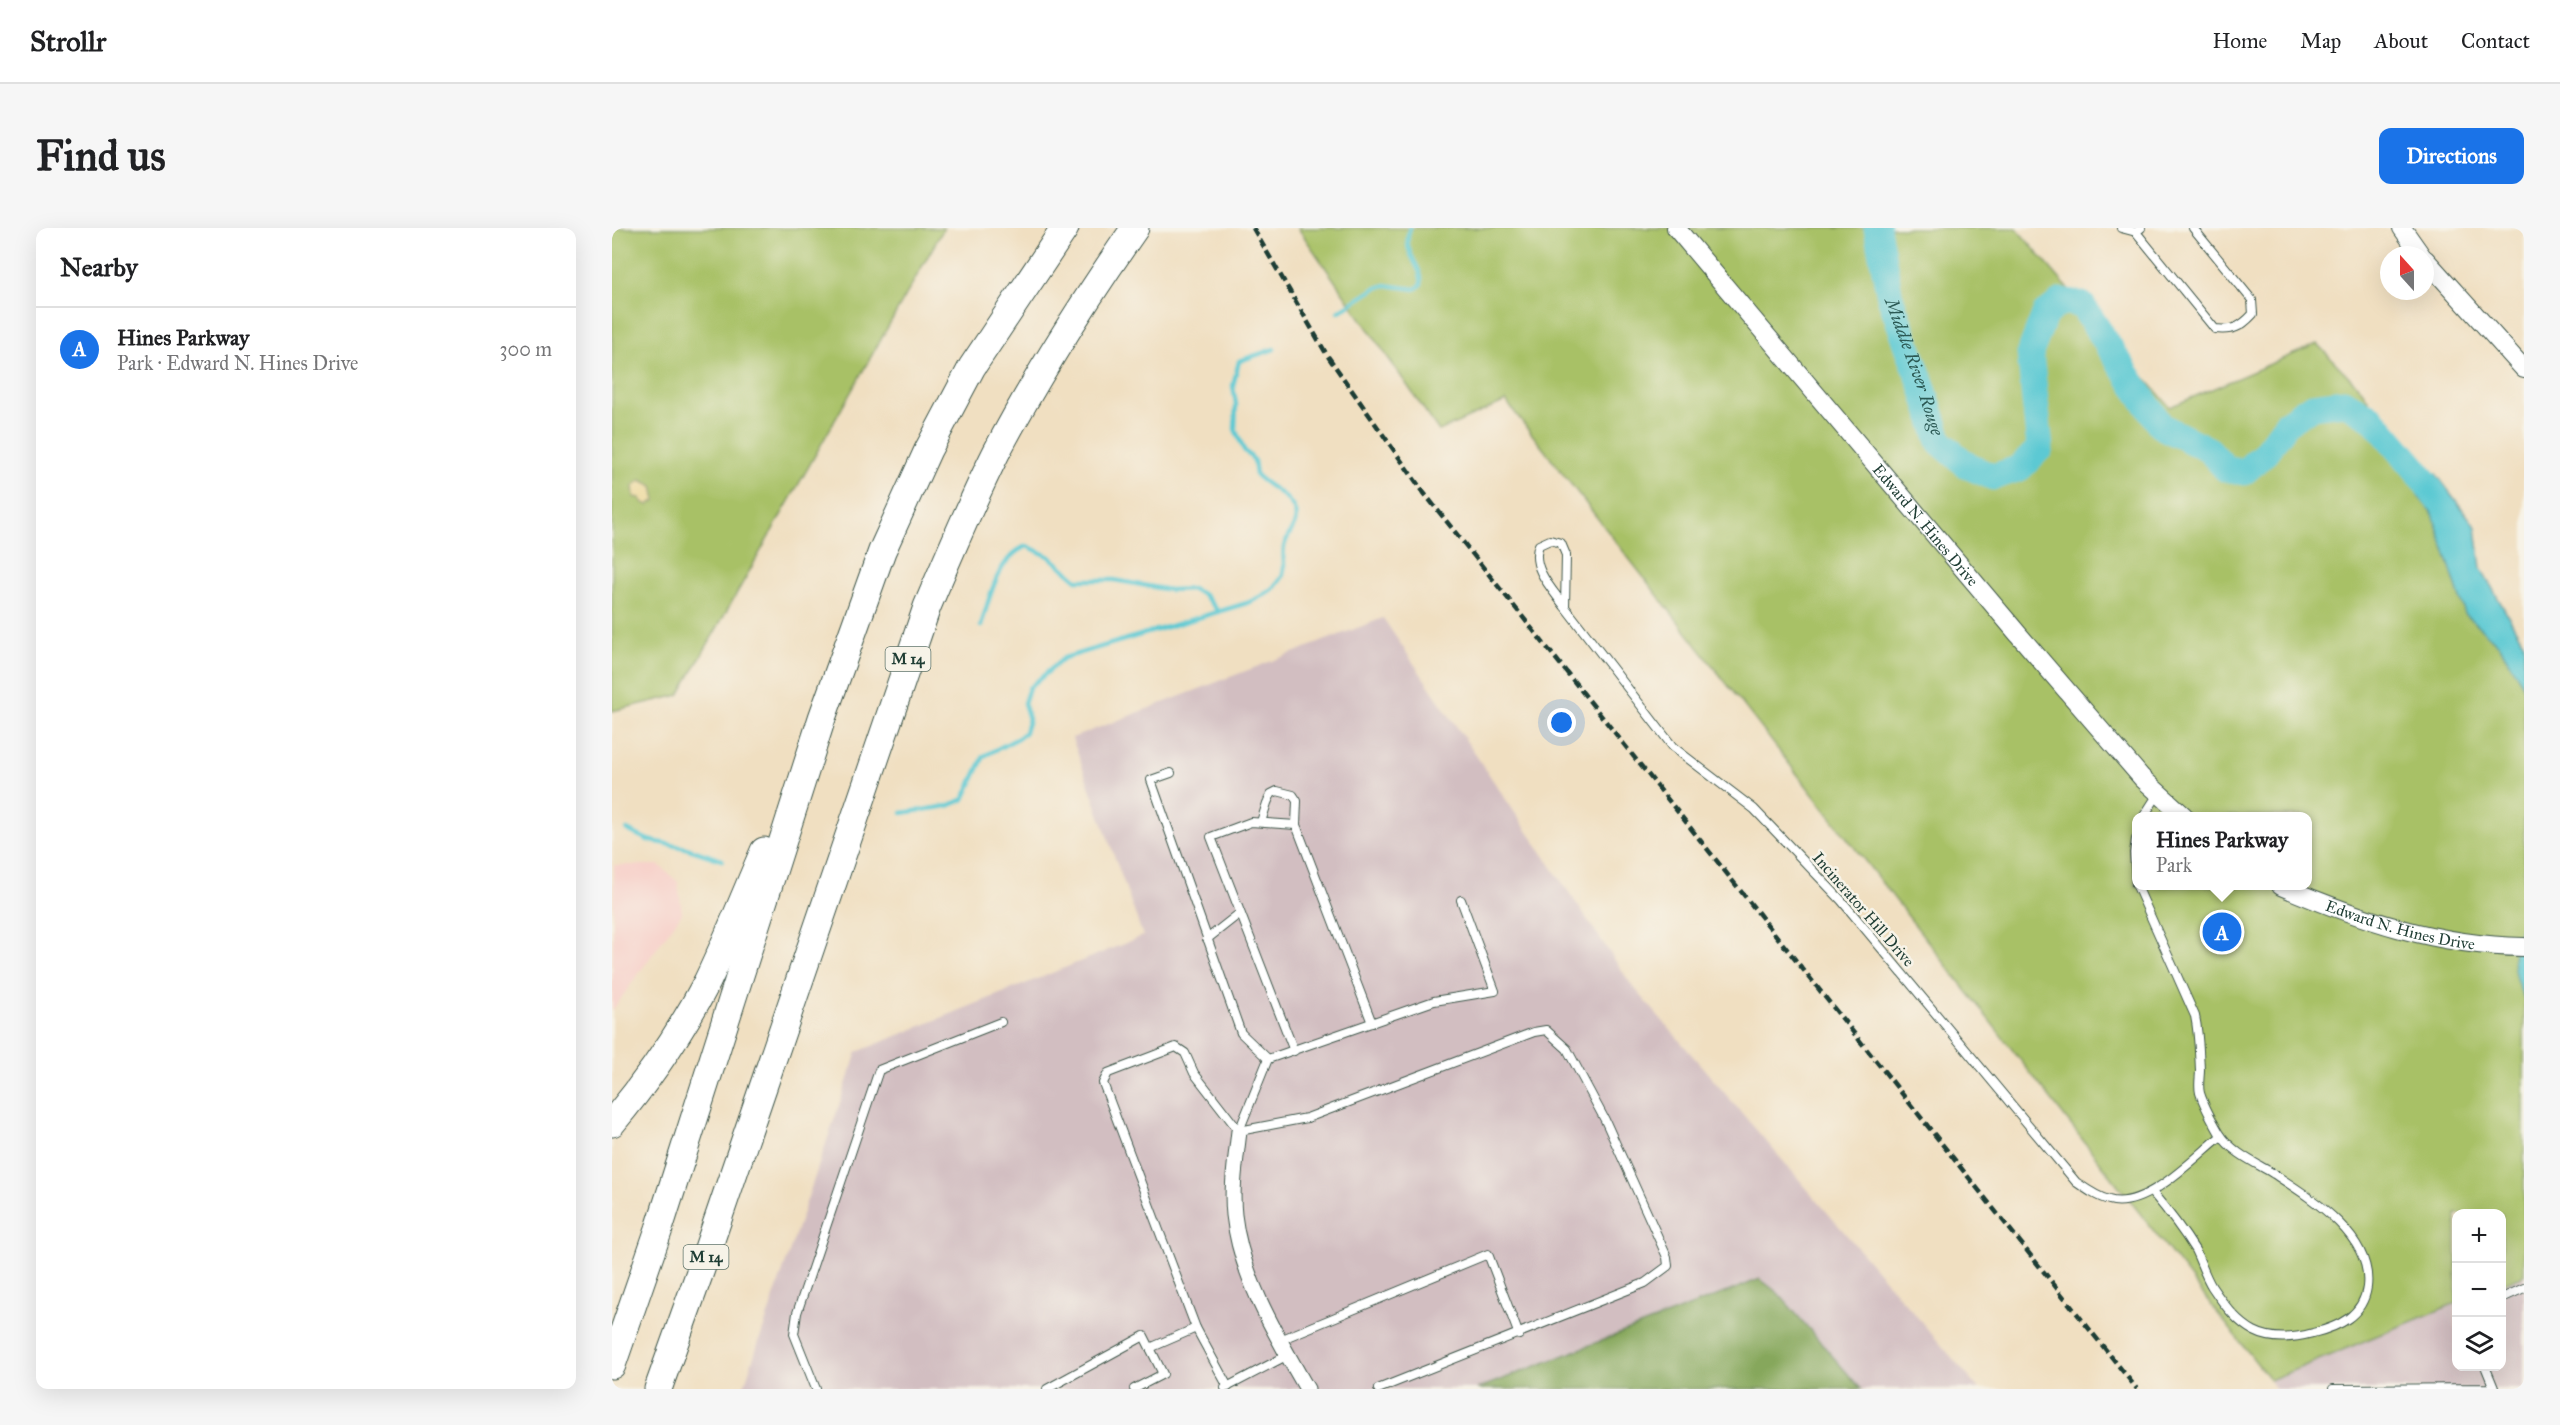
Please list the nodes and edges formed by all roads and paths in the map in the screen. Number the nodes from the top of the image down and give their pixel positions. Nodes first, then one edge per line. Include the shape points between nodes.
1 (1065, 228) edge
2 (1135, 228) edge
3 (1676, 228) edge
4 (2121, 228) edge
5 (2193, 228) edge
6 (2402, 228) edge
7 (2138, 230) edge
8 (2415, 246) edge
9 (2434, 269) edge
10 (2524, 369) edge
11 (1565, 607) junction
12 (822, 718) junction
13 (1171, 773) dead end
14 (2158, 794) junction
15 (2147, 812) edge
16 (2179, 812) edge
17 (1261, 822) junction
18 (1296, 825) junction
19 (2139, 890) edge
20 (2293, 890) edge
21 (1461, 900) dead end
22 (1240, 913) junction
23 (1207, 939) junction
24 (2516, 947) edge
25 (1001, 1022) dead end
26 (1372, 1023) junction
27 (1294, 1051) junction
28 (1268, 1059) junction
29 (612, 1123) edge
30 (1239, 1131) junction
31 (2221, 1136) junction
32 (2152, 1192) junction
33 (2524, 1288) edge
34 (2506, 1296) edge
35 (1196, 1328) junction
36 (1519, 1335) junction
37 (1280, 1340) junction
38 (1150, 1348) junction
39 (1288, 1355) junction
40 (612, 1365) edge
41 (2487, 1371) edge
42 (1225, 1388) edge
43 (657, 1389) edge
44 (816, 1389) edge
45 (1047, 1389) edge
46 (1134, 1389) edge
47 (1307, 1389) edge
48 (1378, 1389) edge
49 (2332, 1389) edge

1 - 12 highway via 972,367 928,450 882,551
2 - 43 highway, M 14 via 1037,379 961,527 932,597
3 - 14 street, Edward N. Hines Drive
4 - 7 lane
5 - 7 lane via 2252,300 2253,314 2230,331 2215,329
6 - 8 street
9 - 10 street
11 - 11 lane, Incinerator Hill Drive via 1544,578 1535,554 1539,545 1550,540 1561,543 1566,555
11 - 32 lane, Incinerator Hill Drive via 1673,747 1754,809 1841,900 2076,1182 2110,1201 2136,1199
12 - 29 highway via 708,980 660,1060
12 - 40 highway
13 - 23 lane via 1151,780
14 - 15 lane
14 - 16 street, Edward N. Hines Drive
17 - 18 lane
17 - 18 lane via 1271,794 1276,791 1293,795 1297,801
17 - 22 lane via 1211,837
18 - 26 lane
19 - 31 lane via 2195,1016 2200,1093
20 - 24 street, Edward N. Hines Drive via 2367,920 2412,933
21 - 26 lane via 1495,991 1434,1001
22 - 23 lane
22 - 27 lane
23 - 28 lane via 1241,1033
25 - 44 lane via 879,1070 797,1313 794,1334
26 - 27 lane
27 - 28 lane
28 - 30 lane
30 - 35 lane via 1194,1073 1185,1053 1176,1047 1108,1073 1102,1083
30 - 36 lane via 1307,1118 1546,1030 1567,1049 1605,1120 1668,1266 1645,1283
30 - 37 street via 1234,1213 1239,1243
31 - 32 lane, Incinerator Hill Drive
31 - 32 lane via 2245,1158 2273,1173 2338,1220 2360,1250 2368,1276 2366,1294 2349,1320 2297,1337 2270,1339 2243,1325 2212,1286 2173,1215
33 - 34 lane
35 - 38 lane
35 - 42 lane
36 - 37 lane via 1488,1254
36 - 48 lane
37 - 39 street
38 - 45 lane via 1144,1336
38 - 46 lane via 1163,1374
39 - 42 lane
39 - 47 street
41 - 49 lane via 2494,1388

